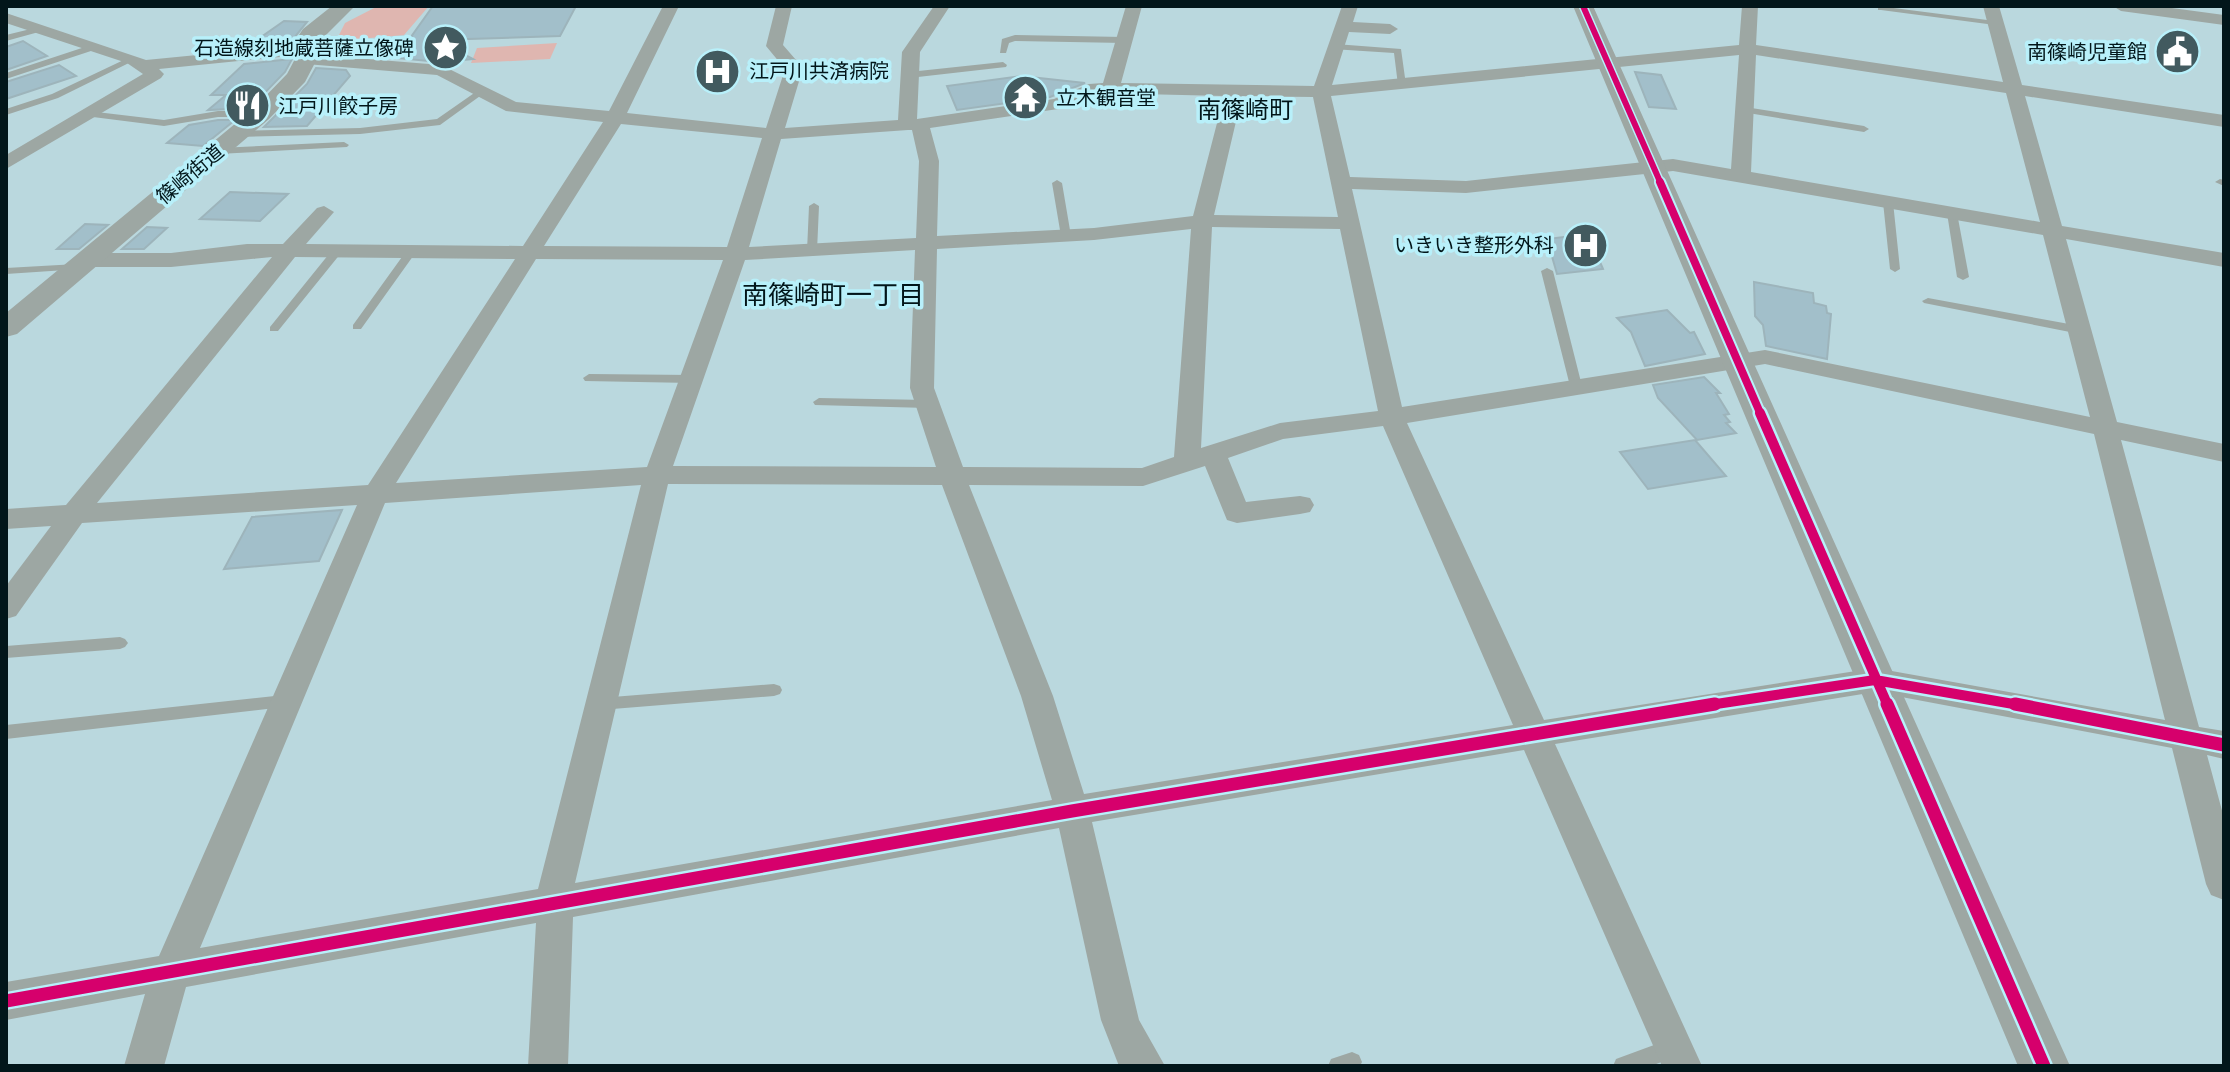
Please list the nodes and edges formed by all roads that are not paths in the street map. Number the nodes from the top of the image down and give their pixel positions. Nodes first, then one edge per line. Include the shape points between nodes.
1 (345, 6) edge
2 (671, 6) edge
3 (784, 6) edge
4 (942, 6) edge
5 (1134, 6) edge
6 (1583, 6) edge
7 (1750, 6) edge
8 (2121, 6) edge
9 (1881, 8) dead end
10 (1993, 14) edge
11 (6, 18) edge
12 (2224, 20) edge
13 (1342, 27) edge
14 (43, 28) junction
15 (1390, 29) dead end
16 (6, 38) edge
17 (1124, 40) junction
18 (383, 42) dead end
19 (94, 47) junction
20 (1747, 49) junction
21 (1003, 51) dead end
22 (303, 54) junction
23 (140, 62) junction
24 (1003, 65) dead end
25 (1606, 65) junction
26 (909, 75) junction
27 (6, 76) edge
28 (1402, 85) junction
29 (1111, 87) junction
30 (1234, 90) junction
31 (2014, 90) junction
32 (483, 91) junction
33 (1321, 92) junction
34 (1745, 110) junction
35 (6, 112) edge
36 (88, 114) junction
37 (261, 114) junction
38 (615, 118) junction
39 (2224, 121) edge
40 (914, 124) junction
41 (1864, 129) dead end
42 (774, 134) junction
43 (228, 143) junction
44 (344, 145) dead end
45 (6, 163) edge
46 (1654, 165) junction
47 (1741, 175) junction
48 (1057, 183) dead end
49 (1340, 183) junction
50 (1888, 202) junction
51 (814, 206) dead end
52 (324, 212) dead end
53 (1952, 213) junction
54 (1202, 221) junction
55 (1348, 223) junction
56 (2052, 229) junction
57 (1066, 236) junction
58 (929, 245) junction
59 (288, 251) junction
60 (337, 251) junction
61 (812, 251) junction
62 (411, 252) junction
63 (526, 253) junction
64 (736, 254) junction
65 (2224, 260) edge
66 (85, 263) junction
67 (1895, 269) dead end
68 (6, 271) edge
69 (1547, 271) dead end
70 (1963, 277) dead end
71 (1928, 301) dead end
72 (357, 327) dead end
73 (6, 328) edge
74 (274, 329) dead end
75 (2080, 330) junction
76 (1739, 359) junction
77 (589, 378) dead end
78 (692, 379) junction
79 (1576, 386) junction
80 (819, 402) dead end
81 (928, 404) junction
82 (1392, 417) junction
83 (2103, 428) junction
84 (1213, 453) junction
85 (2224, 453) edge
86 (1187, 462) junction
87 (955, 474) junction
88 (657, 475) junction
89 (374, 497) junction
90 (1300, 505) dead end
91 (73, 515) junction
92 (6, 519) edge
93 (6, 608) edge
94 (120, 643) dead end
95 (6, 652) edge
96 (1875, 680) junction
97 (774, 690) dead end
98 (284, 701) junction
99 (600, 704) junction
100 (6, 732) edge
101 (1533, 732) junction
102 (2182, 735) junction
103 (2224, 745) edge
104 (1072, 811) junction
105 (2224, 884) edge
106 (555, 903) junction
107 (171, 972) junction
108 (6, 1001) edge
109 (1678, 1057) edge
110 (1131, 1061) edge
111 (144, 1066) edge
112 (548, 1066) edge
113 (1623, 1066) edge
114 (2044, 1066) edge

1 - 22 street, 篠崎街道 via 311,34
2 - 38 street
3 - 42 street via 774,46 794,68
4 - 26 street via 917,39
5 - 17 street
6 - 25 street
7 - 20 street
8 - 12 street
9 - 10 lane
10 - 31 street
11 - 14 street
13 - 15 street
13 - 28 lane via 1398,51
13 - 33 street
14 - 16 lane
14 - 19 street
17 - 21 lane via 1015,38 1005,41
17 - 29 street
18 - 22 lane
19 - 23 street
19 - 27 lane
20 - 25 street
20 - 31 street
20 - 34 street
22 - 23 street
22 - 32 street via 441,70
22 - 37 street, 篠崎街道 via 297,77
23 - 35 lane
23 - 36 street via 155,74
24 - 26 lane
25 - 28 street
25 - 46 street
26 - 40 street
28 - 33 street
29 - 30 street
29 - 40 street via 1058,104
30 - 33 street
30 - 54 street
31 - 39 street
31 - 56 street
32 - 38 street via 512,107
32 - 43 lane via 440,122
33 - 49 street
34 - 41 lane
34 - 47 street
36 - 37 lane via 164,123
36 - 45 street
37 - 43 street, 篠崎街道
38 - 42 street
38 - 63 street
40 - 42 street
40 - 58 street via 929,161
42 - 64 street
43 - 44 lane
43 - 66 street, 篠崎街道
46 - 47 street
46 - 49 street via 1466,187
46 - 76 street
47 - 50 street
48 - 57 lane
49 - 55 street
50 - 53 street
50 - 67 lane
51 - 61 lane
52 - 59 street
53 - 56 street
53 - 70 lane
54 - 55 street
54 - 57 street
54 - 86 street
55 - 82 street
56 - 65 street
56 - 75 street
57 - 58 street
58 - 61 street
58 - 81 street via 922,388
59 - 60 street
59 - 66 street
59 - 91 street
60 - 62 street
60 - 74 lane
61 - 64 street
62 - 63 street
62 - 72 lane
63 - 64 street
63 - 89 street
64 - 78 street
66 - 68 lane
66 - 73 street, 篠崎街道
69 - 79 lane
71 - 75 lane
75 - 83 street
76 - 79 street
76 - 83 street via 1765,357
76 - 96 street
77 - 78 lane
78 - 88 street
79 - 82 street
80 - 81 lane
81 - 87 street
82 - 84 street via 1280,431
82 - 101 street
83 - 85 street
83 - 102 street
84 - 86 street
84 - 90 street via 1237,513
86 - 87 street via 1143,477
87 - 88 street
87 - 104 street via 979,553 1037,696
88 - 89 street
88 - 99 street
89 - 91 street
89 - 98 street
91 - 92 street
91 - 93 street
94 - 95 lane
96 - 101 street
96 - 102 street
96 - 114 street
97 - 99 lane
98 - 100 lane
98 - 107 street
99 - 106 street
101 - 104 street
101 - 109 street
102 - 103 street
102 - 105 street
104 - 106 street
104 - 110 street
106 - 107 street
106 - 112 street
107 - 108 street
107 - 111 street
109 - 113 lane

